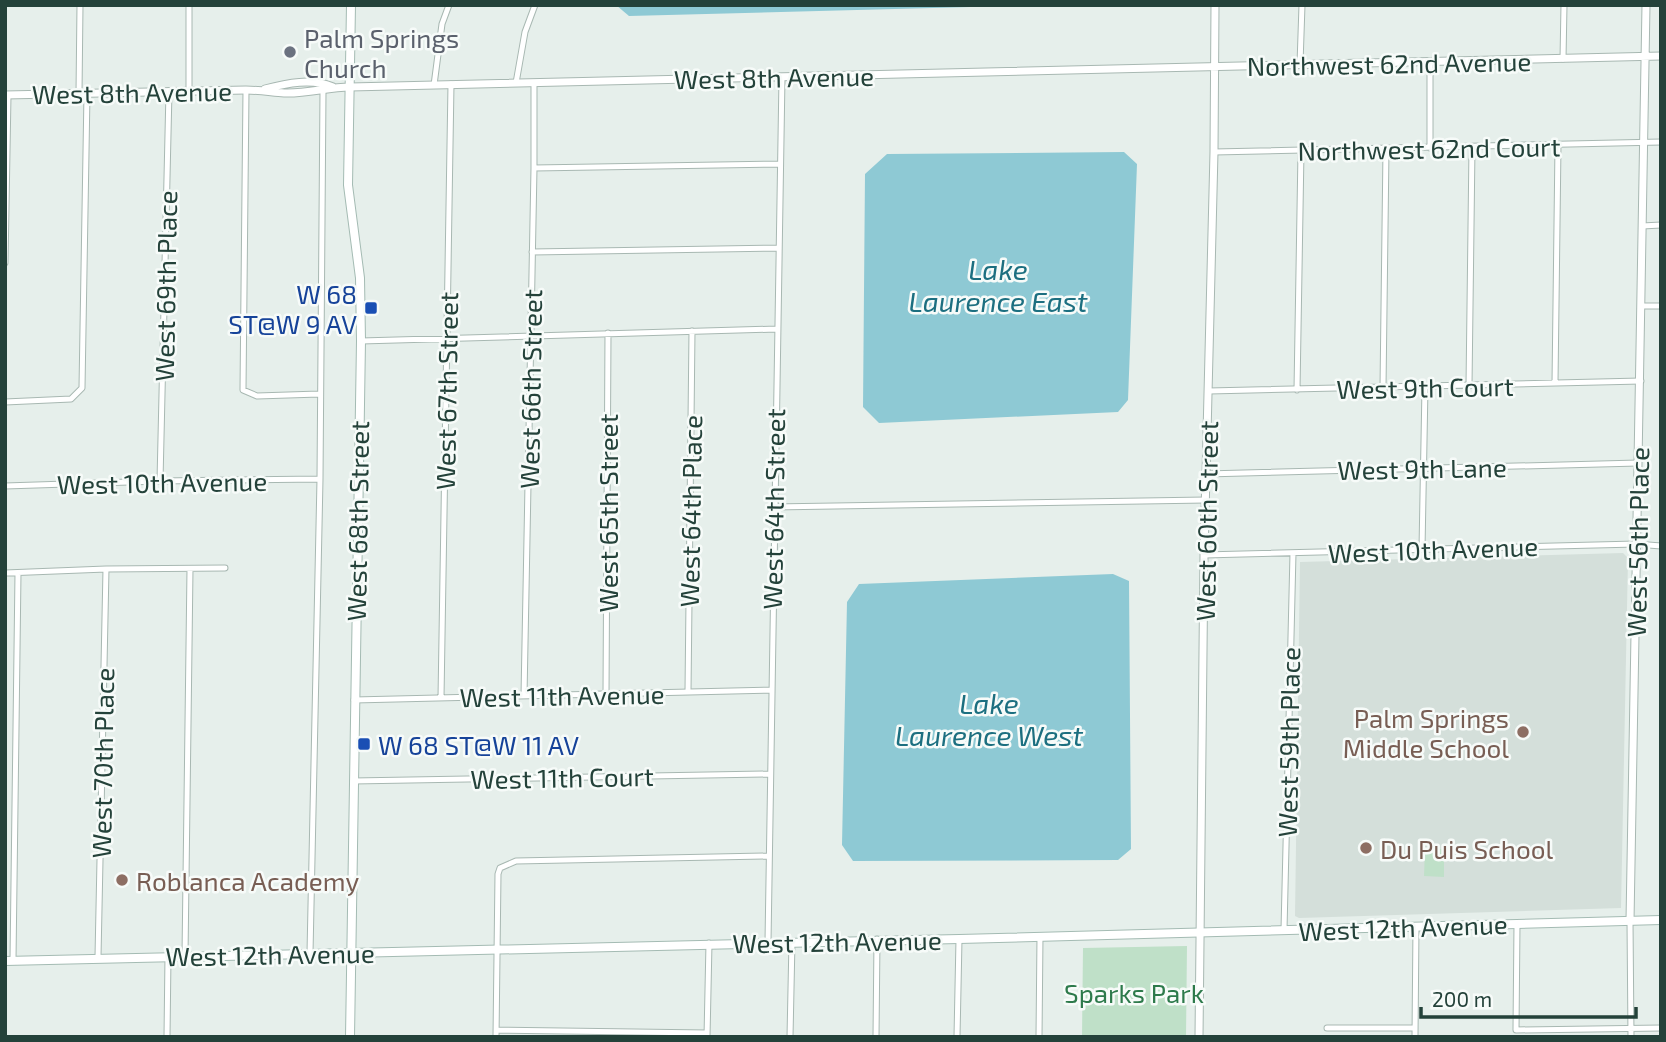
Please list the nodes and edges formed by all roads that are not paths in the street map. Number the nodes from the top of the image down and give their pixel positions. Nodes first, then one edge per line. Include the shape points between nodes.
1 (80, 5) edge
2 (189, 5) edge
3 (353, 5) edge
4 (449, 5) edge
5 (535, 5) edge
6 (1215, 5) edge
7 (1301, 5) edge
8 (1564, 5) edge
9 (1646, 5) edge
10 (1645, 57) junction
11 (1661, 57) edge
12 (1563, 59) junction
13 (1430, 62) junction
14 (1300, 65) junction
15 (1214, 66) junction
16 (782, 77) junction
17 (516, 83) junction
18 (534, 83) junction
19 (452, 84) junction
20 (434, 85) junction
21 (333, 87) junction
22 (350, 87) junction
23 (246, 90) junction
24 (260, 90) junction
25 (169, 91) junction
26 (188, 91) junction
27 (323, 91) junction
28 (83, 93) junction
29 (7, 95) edge
30 (1644, 142) junction
31 (1661, 142) edge
32 (1558, 145) junction
33 (1472, 147) junction
34 (1430, 148) junction
35 (1387, 149) junction
36 (1301, 150) junction
37 (1214, 152) junction
38 (780, 164) junction
39 (534, 168) junction
40 (1661, 225) edge
41 (1642, 226) junction
42 (778, 248) junction
43 (532, 252) junction
44 (5, 263) edge
45 (1642, 306) junction
46 (1661, 306) edge
47 (776, 329) junction
48 (692, 331) junction
49 (608, 333) junction
50 (530, 334) junction
51 (447, 339) junction
52 (360, 341) junction
53 (1641, 382) junction
54 (1555, 383) junction
55 (1469, 386) junction
56 (1425, 387) junction
57 (1383, 388) junction
58 (1297, 390) junction
59 (1209, 391) junction
60 (319, 394) junction
61 (5, 402) edge
62 (1638, 463) junction
63 (1424, 468) junction
64 (1206, 474) junction
65 (320, 479) junction
66 (160, 481) junction
67 (5, 486) edge
68 (1206, 500) junction
69 (773, 506) junction
70 (1636, 544) junction
71 (1661, 546) edge
72 (1422, 549) junction
73 (1293, 554) junction
74 (1204, 555) junction
75 (225, 568) dead end
76 (106, 569) junction
77 (190, 569) junction
78 (5, 573) edge
79 (18, 573) junction
80 (771, 690) junction
81 (688, 692) junction
82 (606, 694) junction
83 (524, 696) junction
84 (441, 698) junction
85 (354, 701) junction
86 (770, 774) junction
87 (353, 781) junction
88 (769, 856) junction
89 (5, 860) edge
90 (14, 860) junction
91 (1661, 920) edge
92 (1630, 921) junction
93 (1517, 924) junction
94 (1416, 926) junction
95 (1284, 930) junction
96 (1201, 932) junction
97 (1040, 936) junction
98 (877, 939) junction
99 (959, 939) junction
100 (768, 942) junction
101 (792, 942) junction
102 (709, 943) junction
103 (497, 949) junction
104 (351, 952) junction
105 (310, 953) junction
106 (168, 956) junction
107 (185, 956) junction
108 (98, 957) junction
109 (9, 960) edge
110 (1327, 1028) dead end
111 (1415, 1028) junction
112 (1661, 1028) edge
113 (1631, 1029) junction
114 (496, 1033) edge
115 (707, 1035) edge
116 (167, 1037) edge
117 (351, 1037) edge
118 (790, 1037) edge
119 (876, 1037) edge
120 (957, 1037) edge
121 (1039, 1037) edge
122 (1199, 1037) edge
123 (1415, 1037) edge
124 (1630, 1037) edge

1 - 28 street
2 - 26 street
3 - 22 main road, West 68th Street
4 - 20 street
5 - 17 street
6 - 15 street, West 60th Street
7 - 14 street
8 - 12 street
9 - 10 street, West 56th Place
10 - 11 street
10 - 12 street
10 - 30 street, West 56th Place
12 - 13 street, Northwest 62nd Avenue
13 - 14 street, Northwest 62nd Avenue
13 - 34 street
14 - 15 street, Northwest 62nd Avenue
15 - 16 street, West 8th Avenue
15 - 37 street, West 60th Street
16 - 18 street, West 8th Avenue
16 - 38 street, West 64th Street
17 - 18 street, West 8th Avenue
17 - 19 street, West 8th Avenue
18 - 39 street, West 66th Street
19 - 20 street, West 8th Avenue
19 - 51 street, West 67th Street
20 - 22 street, West 8th Avenue
21 - 22 street, West 8th Avenue
21 - 24 street, West 8th Avenue via 285,83
21 - 27 street, West 8th Avenue
22 - 52 main road, West 68th Street via 348,185 360,278
23 - 24 street, West 8th Avenue
23 - 26 street, West 8th Avenue
23 - 60 street via 243,390 257,396
24 - 27 street, West 8th Avenue
25 - 26 street, West 8th Avenue
25 - 28 street, West 8th Avenue
25 - 66 street, West 69th Place
27 - 60 street, West 68th Street
28 - 29 street, West 8th Avenue
28 - 61 street via 82,388 71,399
29 - 44 street
30 - 31 street, Northwest 62nd Court
30 - 32 street, Northwest 62nd Court
30 - 41 street, West 56th Place
32 - 33 street, Northwest 62nd Court
32 - 54 street
33 - 34 street, Northwest 62nd Court
33 - 55 street
34 - 35 street, Northwest 62nd Court
35 - 36 street, Northwest 62nd Court
35 - 57 street
36 - 37 street, Northwest 62nd Court
36 - 58 street
37 - 59 street, West 60th Street
38 - 39 street
38 - 42 street, West 64th Street
39 - 43 street, West 66th Street
40 - 41 street
41 - 45 street, West 56th Place
42 - 43 street
42 - 47 street, West 64th Street
43 - 50 street, West 66th Street
45 - 46 street
45 - 53 street, West 56th Place
47 - 48 street
47 - 69 street, West 64th Street
48 - 49 street
48 - 81 street, West 64th Place
49 - 50 street
49 - 82 street, West 65th Street
50 - 51 street
50 - 83 street, West 66th Street
51 - 52 street
51 - 84 street, West 67th Street
52 - 85 main road, West 68th Street
53 - 54 street, West 9th Court
53 - 62 street, West 56th Place
54 - 55 street, West 9th Court
55 - 56 street, West 9th Court
56 - 57 street, West 9th Court
56 - 63 street
57 - 58 street, West 9th Court
58 - 59 street, West 9th Court
59 - 64 street, West 60th Street
60 - 65 street, West 68th Street
62 - 63 street, West 9th Lane
62 - 70 street, West 56th Place
63 - 64 street, West 9th Lane
63 - 72 street
64 - 68 street, West 60th Street
65 - 66 street, West 10th Avenue
65 - 105 street, West 68th Street
66 - 67 street, West 10th Avenue
68 - 69 street
68 - 74 street, West 60th Street
69 - 80 street, West 64th Street
70 - 71 street, West 10th Avenue
70 - 72 street, West 10th Avenue
70 - 92 street, West 56th Place
72 - 73 street, West 10th Avenue
73 - 74 street, West 10th Avenue
73 - 95 street, West 59th Place
74 - 96 street, West 60th Street
75 - 77 street
76 - 77 street
76 - 79 street
76 - 108 street, West 70th Place
77 - 107 street
78 - 79 street
79 - 90 street
80 - 81 street, West 11th Avenue
80 - 86 street, West 64th Street
81 - 82 street, West 11th Avenue
82 - 83 street, West 11th Avenue
83 - 84 street, West 11th Avenue
84 - 85 street, West 11th Avenue
85 - 87 main road, West 68th Street
86 - 87 street, West 11th Court
86 - 88 street, West 64th Street
87 - 104 main road, West 68th Street
88 - 100 street, West 64th Street
88 - 103 street via 516,862 500,868 498,874
89 - 90 street
90 - 109 street
91 - 92 main road, West 12th Avenue
92 - 93 main road, West 12th Avenue
92 - 113 street, West 56th Place
93 - 94 main road, West 12th Avenue
93 - 113 street via 1516,1030
94 - 95 main road, West 12th Avenue
94 - 111 street
95 - 96 main road, West 12th Avenue
96 - 97 main road, West 12th Avenue
96 - 122 street, West 60th Street
97 - 99 main road, West 12th Avenue
97 - 121 street
98 - 99 main road, West 12th Avenue
98 - 101 main road, West 12th Avenue
98 - 119 street
99 - 120 street
100 - 101 main road, West 12th Avenue
100 - 102 main road, West 12th Avenue
101 - 118 street
102 - 103 main road, West 12th Avenue
102 - 115 street
103 - 104 main road, West 12th Avenue
103 - 114 street
104 - 105 main road, West 12th Avenue
104 - 117 main road, West 68th Street
105 - 107 main road, West 12th Avenue
106 - 107 main road, West 12th Avenue
106 - 108 main road, West 12th Avenue
106 - 116 street
108 - 109 main road, West 12th Avenue
110 - 111 street
111 - 123 street
112 - 113 street
113 - 124 street, West 56th Place
114 - 115 street

